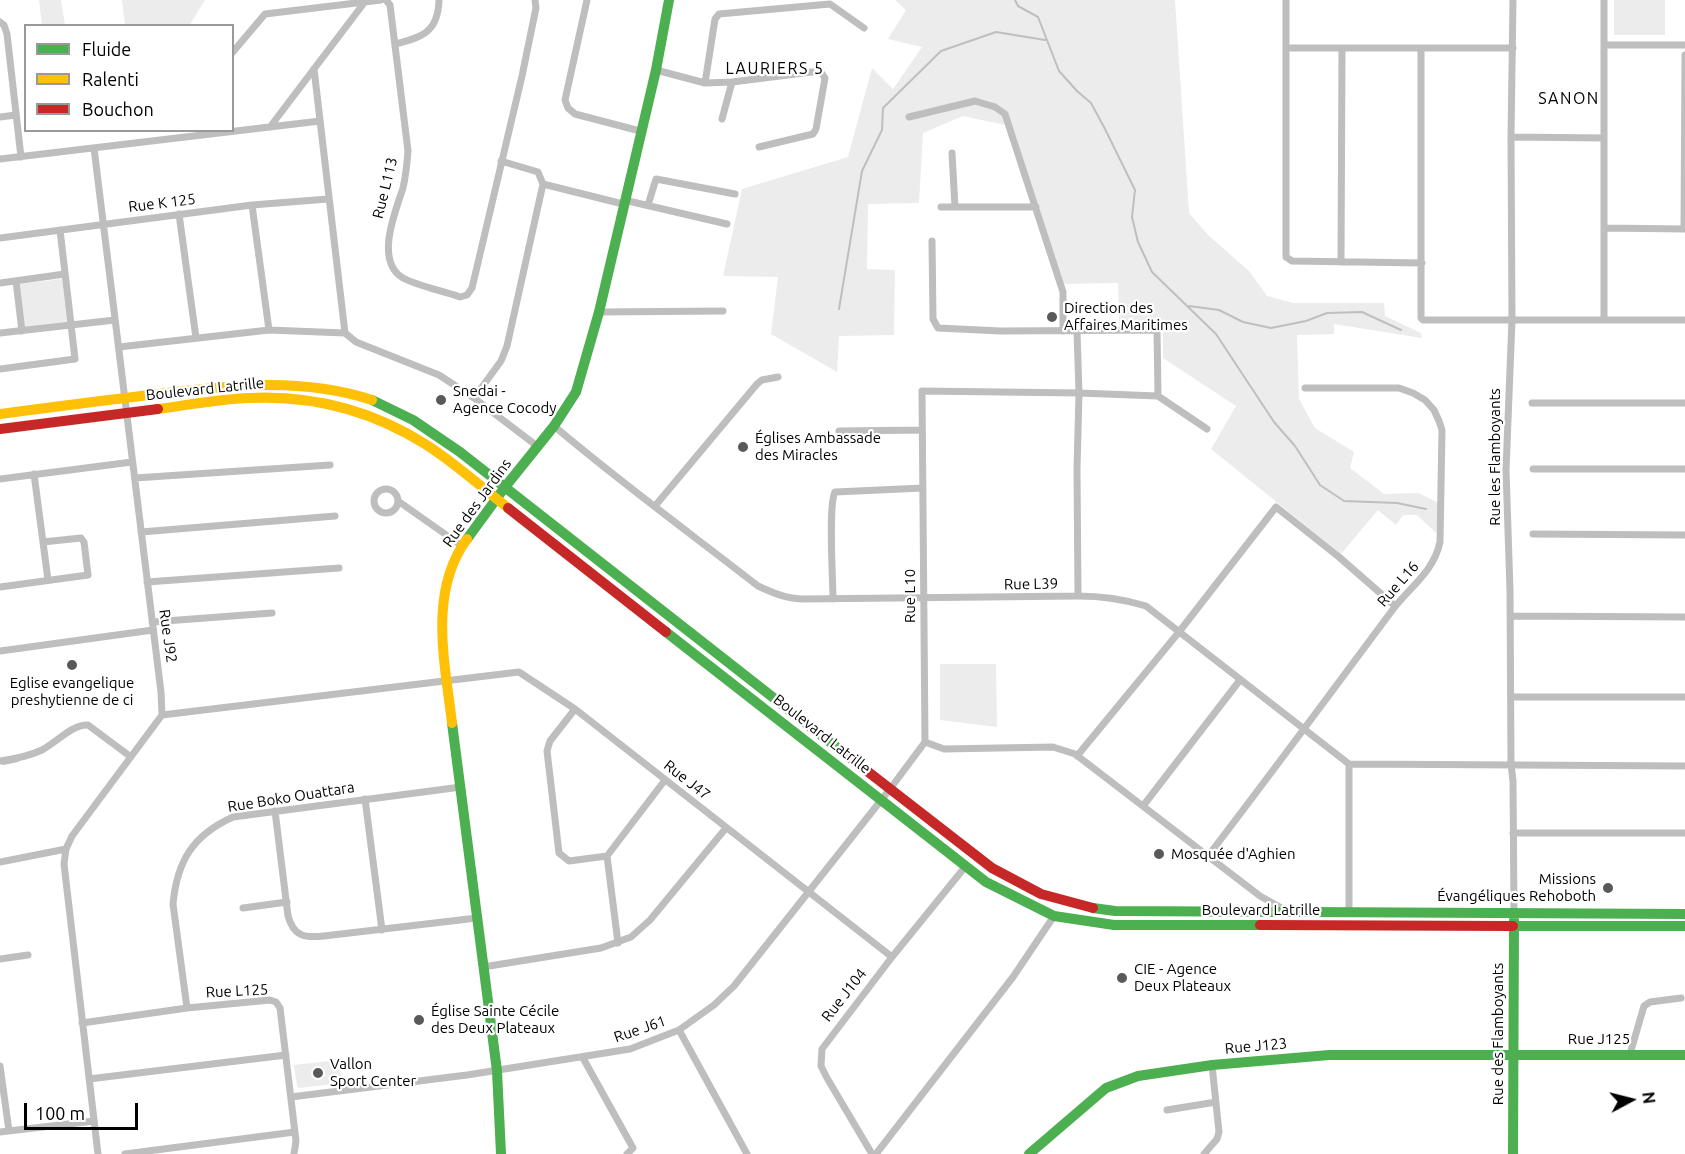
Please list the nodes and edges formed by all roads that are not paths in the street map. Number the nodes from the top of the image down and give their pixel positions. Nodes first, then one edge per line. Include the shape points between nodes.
1 (381, 0) edge
2 (386, 0) edge
3 (439, 0) edge
4 (535, 0) edge
5 (587, 0) edge
6 (669, 0) edge
7 (1286, 0) edge
8 (1513, 0) edge
9 (1604, 0) edge
10 (364, 3) junction
11 (2, 24) edge
12 (864, 28) dead end
13 (395, 44) junction
14 (1605, 45) junction
15 (1685, 45) edge
16 (1287, 48) junction
17 (1513, 48) junction
18 (1342, 49) junction
19 (1421, 49) junction
20 (234, 51) edge
21 (1685, 55) edge
22 (314, 69) junction
23 (656, 70) junction
24 (732, 82) junction
25 (705, 83) junction
26 (16, 115) junction
27 (0, 117) edge
28 (909, 117) dead end
29 (722, 119) dead end
30 (320, 122) junction
31 (270, 127) junction
32 (234, 131) edge
33 (640, 131) junction
34 (171, 132) edge
35 (230, 132) edge
36 (1511, 137) junction
37 (1604, 138) junction
38 (165, 140) junction
39 (759, 147) dead end
40 (94, 148) junction
41 (952, 153) dead end
42 (21, 157) junction
43 (0, 159) edge
44 (501, 161) junction
45 (543, 184) junction
46 (735, 194) dead end
47 (328, 199) junction
48 (624, 202) junction
49 (252, 205) junction
50 (648, 205) junction
51 (941, 207) dead end
52 (955, 207) junction
53 (1036, 207) junction
54 (179, 214) junction
55 (1684, 220) edge
56 (104, 224) junction
57 (727, 224) dead end
58 (1604, 228) junction
59 (1685, 229) edge
60 (60, 230) junction
61 (0, 238) edge
62 (932, 242) dead end
63 (1341, 262) junction
64 (1422, 263) junction
65 (65, 274) junction
66 (16, 281) junction
67 (0, 283) edge
68 (723, 311) dead end
69 (599, 312) junction
70 (115, 320) junction
71 (1512, 320) junction
72 (1604, 320) junction
73 (1685, 320) edge
74 (71, 325) junction
75 (269, 330) junction
76 (22, 331) junction
77 (1063, 331) junction
78 (1077, 331) junction
79 (0, 333) edge
80 (345, 333) junction
81 (196, 338) junction
82 (119, 347) junction
83 (0, 369) edge
84 (778, 377) dead end
85 (1305, 388) dead end
86 (1079, 393) junction
87 (1158, 396) junction
88 (125, 398) junction
89 (474, 398) junction
90 (1532, 403) dead end
91 (1685, 403) edge
92 (127, 413) junction
93 (0, 414) edge
94 (554, 426) junction
95 (0, 429) edge
96 (1207, 429) dead end
97 (922, 430) junction
98 (839, 431) dead end
99 (537, 446) junction
100 (132, 462) junction
101 (330, 465) dead end
102 (1533, 469) dead end
103 (1685, 469) edge
104 (34, 474) junction
105 (135, 478) junction
106 (0, 479) edge
107 (505, 487) junction
108 (923, 488) junction
109 (496, 500) junction
110 (398, 501) dead end
111 (655, 506) junction
112 (335, 516) dead end
113 (141, 532) junction
114 (1533, 534) dead end
115 (1685, 535) edge
116 (43, 542) junction
117 (462, 546) junction
118 (339, 568) dead end
119 (48, 580) junction
120 (147, 582) junction
121 (0, 587) edge
122 (1078, 596) junction
123 (833, 599) junction
124 (923, 599) junction
125 (1395, 606) junction
126 (272, 613) dead end
127 (1511, 616) junction
128 (1685, 617) edge
129 (152, 622) junction
130 (153, 630) junction
131 (1179, 632) junction
132 (0, 651) edge
133 (447, 680) junction
134 (1240, 680) junction
135 (1511, 697) junction
136 (1685, 697) edge
137 (575, 709) junction
138 (162, 715) junction
139 (1304, 730) junction
140 (925, 742) junction
141 (1076, 755) junction
142 (131, 757) junction
143 (0, 761) edge
144 (1349, 764) junction
145 (1511, 764) junction
146 (1685, 766) edge
147 (664, 780) junction
148 (461, 787) junction
149 (890, 789) junction
150 (365, 799) junction
151 (882, 799) junction
152 (1143, 806) junction
153 (275, 811) junction
154 (726, 828) junction
155 (1514, 833) junction
156 (1685, 833) edge
157 (66, 849) junction
158 (608, 856) junction
159 (1208, 856) junction
160 (0, 862) edge
161 (965, 867) junction
162 (809, 891) junction
163 (287, 902) junction
164 (243, 908) dead end
165 (1348, 912) junction
166 (1291, 913) junction
167 (1685, 914) edge
168 (1054, 916) junction
169 (477, 918) junction
170 (1514, 919) junction
171 (1685, 926) edge
172 (382, 930) junction
173 (618, 943) junction
174 (28, 955) dead end
175 (892, 957) junction
176 (0, 959) edge
177 (483, 967) junction
178 (1681, 999) dead end
179 (187, 1008) junction
180 (82, 1023) junction
181 (679, 1030) junction
182 (1513, 1054) junction
183 (1630, 1054) junction
184 (286, 1055) junction
185 (1685, 1055) edge
186 (582, 1058) junction
187 (1212, 1065) junction
188 (0, 1066) edge
189 (497, 1071) junction
190 (89, 1079) junction
191 (291, 1097) junction
192 (1216, 1102) junction
193 (1167, 1110) dead end
194 (94, 1121) junction
195 (9, 1131) junction
196 (0, 1132) edge
197 (295, 1132) junction
198 (635, 1151) edge
199 (98, 1154) edge
200 (126, 1154) edge
201 (294, 1154) edge
202 (501, 1154) edge
203 (627, 1154) edge
204 (747, 1154) edge
205 (874, 1154) edge
206 (1029, 1154) edge
207 (1204, 1154) edge
208 (1513, 1154) edge

1 - 10 street
2 - 13 street, Rue L113
3 - 13 street via 437,18 427,33
4 - 44 street
5 - 33 street via 566,92 568,108 575,114
6 - 23 main road, Rue des Jardins
7 - 16 street
8 - 17 street, Rue les Flamboyants
9 - 14 street
10 - 20 street via 265,14
10 - 22 street
11 - 26 street via 7,34
12 - 25 street via 830,4 718,14
13 - 44 street, Rue L113 via 408,151 403,188 389,230 389,251 393,267 403,278 460,297 467,295
14 - 15 street
14 - 37 street
16 - 18 street
16 - 63 street via 1286,257
17 - 19 street
17 - 36 street, Rue les Flamboyants
18 - 19 street
18 - 63 street
19 - 64 street
21 - 55 street
22 - 30 street
22 - 31 street
23 - 25 street
23 - 33 main road, Rue des Jardins
24 - 25 street
24 - 29 street
24 - 39 street via 820,71 824,74 813,134
26 - 27 street
26 - 42 street
28 - 53 street via 975,101 1005,114
30 - 31 street
30 - 47 street
31 - 32 street
33 - 48 main road, Rue des Jardins
34 - 38 street
35 - 38 street
36 - 37 street
36 - 71 street, Rue les Flamboyants
37 - 58 street
38 - 40 street
40 - 42 street
40 - 56 street, Rue J92
41 - 52 street
42 - 43 street
44 - 45 street via 538,172
45 - 48 street
45 - 89 street via 507,346
46 - 50 street via 656,179
47 - 49 street, Rue K 125
47 - 80 street
48 - 50 street
48 - 69 main road, Rue des Jardins
49 - 54 street, Rue K 125
49 - 75 street
50 - 57 street
51 - 52 street
52 - 53 street
53 - 77 street via 1063,292
54 - 56 street, Rue K 125
54 - 81 street
55 - 59 street
56 - 60 street, Rue K 125
56 - 70 street, Rue J92
58 - 59 street
58 - 72 street
60 - 61 street, Rue K 125
60 - 65 street
62 - 77 street via 933,319 938,328
63 - 64 street
64 - 71 street via 1423,320
65 - 66 street
65 - 74 street
66 - 67 street
66 - 76 street
68 - 69 street
69 - 94 main road, Rue des Jardins via 576,392
70 - 74 street
70 - 82 street, Rue J92
71 - 72 street
71 - 127 street, Rue les Flamboyants via 1506,470
72 - 73 street
74 - 76 street
74 - 83 street via 75,359
75 - 80 street
75 - 81 street
76 - 79 street
77 - 78 street
78 - 86 street
78 - 87 street via 1157,330
80 - 89 street via 356,342 432,372
81 - 82 street
82 - 88 street, Rue J92
84 - 111 street via 762,380 749,392
85 - 125 street, Rue L16 via 1399,388 1425,400 1439,421 1442,530 1438,554
86 - 87 street
86 - 97 street, Rue L10 via 922,391
86 - 122 street
87 - 96 street
88 - 92 street, Rue J92
88 - 93 main road, Boulevard Latrille
88 - 107 main road, Boulevard Latrille via 271,383 349,394 378,402 410,418
89 - 99 street
90 - 91 street
92 - 95 main road, Boulevard Latrille
92 - 100 street, Rue J92
92 - 109 main road, Boulevard Latrille via 272,397 346,406 374,416 427,445
94 - 99 main road, Rue des Jardins
94 - 111 street, Rue L39
97 - 98 street
97 - 108 street, Rue L10
99 - 107 main road, Rue des Jardins
100 - 104 street
100 - 105 street, Rue J92
101 - 105 street
102 - 103 street
104 - 106 street
104 - 116 street
105 - 113 street, Rue J92
107 - 109 main road, Rue des Jardins
107 - 149 main road, Boulevard Latrille
108 - 123 street via 835,492
108 - 124 street, Rue L10
109 - 117 main road, Rue des Jardins
109 - 151 main road, Boulevard Latrille
110 - 117 street
111 - 123 street, Rue L39 via 758,586 793,599
112 - 113 street
113 - 120 street, Rue J92
114 - 115 street
116 - 119 street
116 - 119 street via 81,538 89,570 85,576
117 - 133 main road, Rue des Jardins via 446,584 442,608
118 - 120 street
119 - 121 street
120 - 129 street, Rue J92
122 - 124 street, Rue L39
122 - 131 street, Rue L39 via 1115,597 1146,606
123 - 124 street, Rue L39
124 - 140 street, Rue L10
125 - 131 street via 1276,507
125 - 139 street, Rue L16
126 - 129 street
127 - 128 street
127 - 135 street, Rue les Flamboyants
129 - 130 street, Rue J92
130 - 132 street
130 - 138 street, Rue J92
131 - 134 street, Rue L39
131 - 141 street
133 - 137 street, Rue J47 via 519,672
133 - 138 street, Rue J47
133 - 148 main road, Rue des Jardins
134 - 139 street, Rue L39
134 - 152 street
135 - 136 street
135 - 145 street, Rue les Flamboyants
137 - 147 street, Rue J47
137 - 158 street via 550,741 547,751 559,853 568,861
138 - 142 street
139 - 144 street, Rue L39
139 - 159 street, Rue L16
140 - 141 street via 944,749 1053,747
140 - 149 street
141 - 152 street
142 - 143 street via 88,725 81,725 40,751
142 - 157 street
144 - 145 street
144 - 165 street
145 - 146 street
145 - 155 street, Rue les Flamboyants
147 - 154 street, Rue J47
147 - 158 street
148 - 150 street, Rue Boko Ouattara
148 - 169 main road, Rue des Jardins
149 - 151 street, Rue J61
149 - 166 main road, Boulevard Latrille via 993,868 1060,902 1115,911
150 - 153 street, Rue Boko Ouattara
150 - 172 street
151 - 161 main road, Boulevard Latrille
151 - 162 street, Rue J61
152 - 159 street
153 - 163 street
153 - 179 street, Rue Boko Ouattara via 219,823 197,841 180,868 172,904
154 - 162 street, Rue J47
154 - 173 street via 650,920
155 - 156 street
155 - 170 street, Rue les Flamboyants
157 - 160 street
157 - 180 street via 64,864
158 - 173 street
159 - 166 street via 1260,897
161 - 168 main road, Boulevard Latrille via 1001,891
161 - 175 street, Rue J104
162 - 175 street, Rue J47
162 - 181 street, Rue J61 via 734,986
163 - 164 street
163 - 172 street via 291,926 308,937
165 - 166 main road, Boulevard Latrille
165 - 170 main road, Boulevard Latrille
167 - 170 main road, Boulevard Latrille
168 - 170 main road, Boulevard Latrille via 1114,925
168 - 205 street via 1013,977
169 - 172 street
169 - 177 main road, Rue des Jardins
170 - 171 main road, Boulevard Latrille
170 - 182 main road, Rue des Flamboyants
173 - 177 street
174 - 176 street
175 - 205 street, Rue J104 via 826,1040 820,1056 827,1078
177 - 189 main road, Rue des Jardins
178 - 183 street via 1644,1006
179 - 180 street, Rue L125
179 - 184 street, Rue L125 via 276,1002
180 - 190 street
181 - 186 street, Rue J61 via 630,1050
181 - 204 street
182 - 183 main road, Rue J125
182 - 187 main road, Rue J123 via 1329,1055
182 - 208 main road, Rue des Flamboyants
183 - 185 main road, Rue J125
184 - 190 street
184 - 191 street, Rue L125
186 - 189 street, Rue J61
186 - 198 street
187 - 192 street
187 - 206 main road, Rue J123 via 1138,1076 1106,1089
188 - 195 street
189 - 191 street, Rue J61
189 - 202 main road, Rue des Jardins
190 - 194 street
191 - 197 street, Rue L125
192 - 193 street
192 - 207 street via 1220,1132
194 - 195 street
194 - 199 street
195 - 196 street
197 - 200 street
197 - 201 street, Rue L125
198 - 203 street

